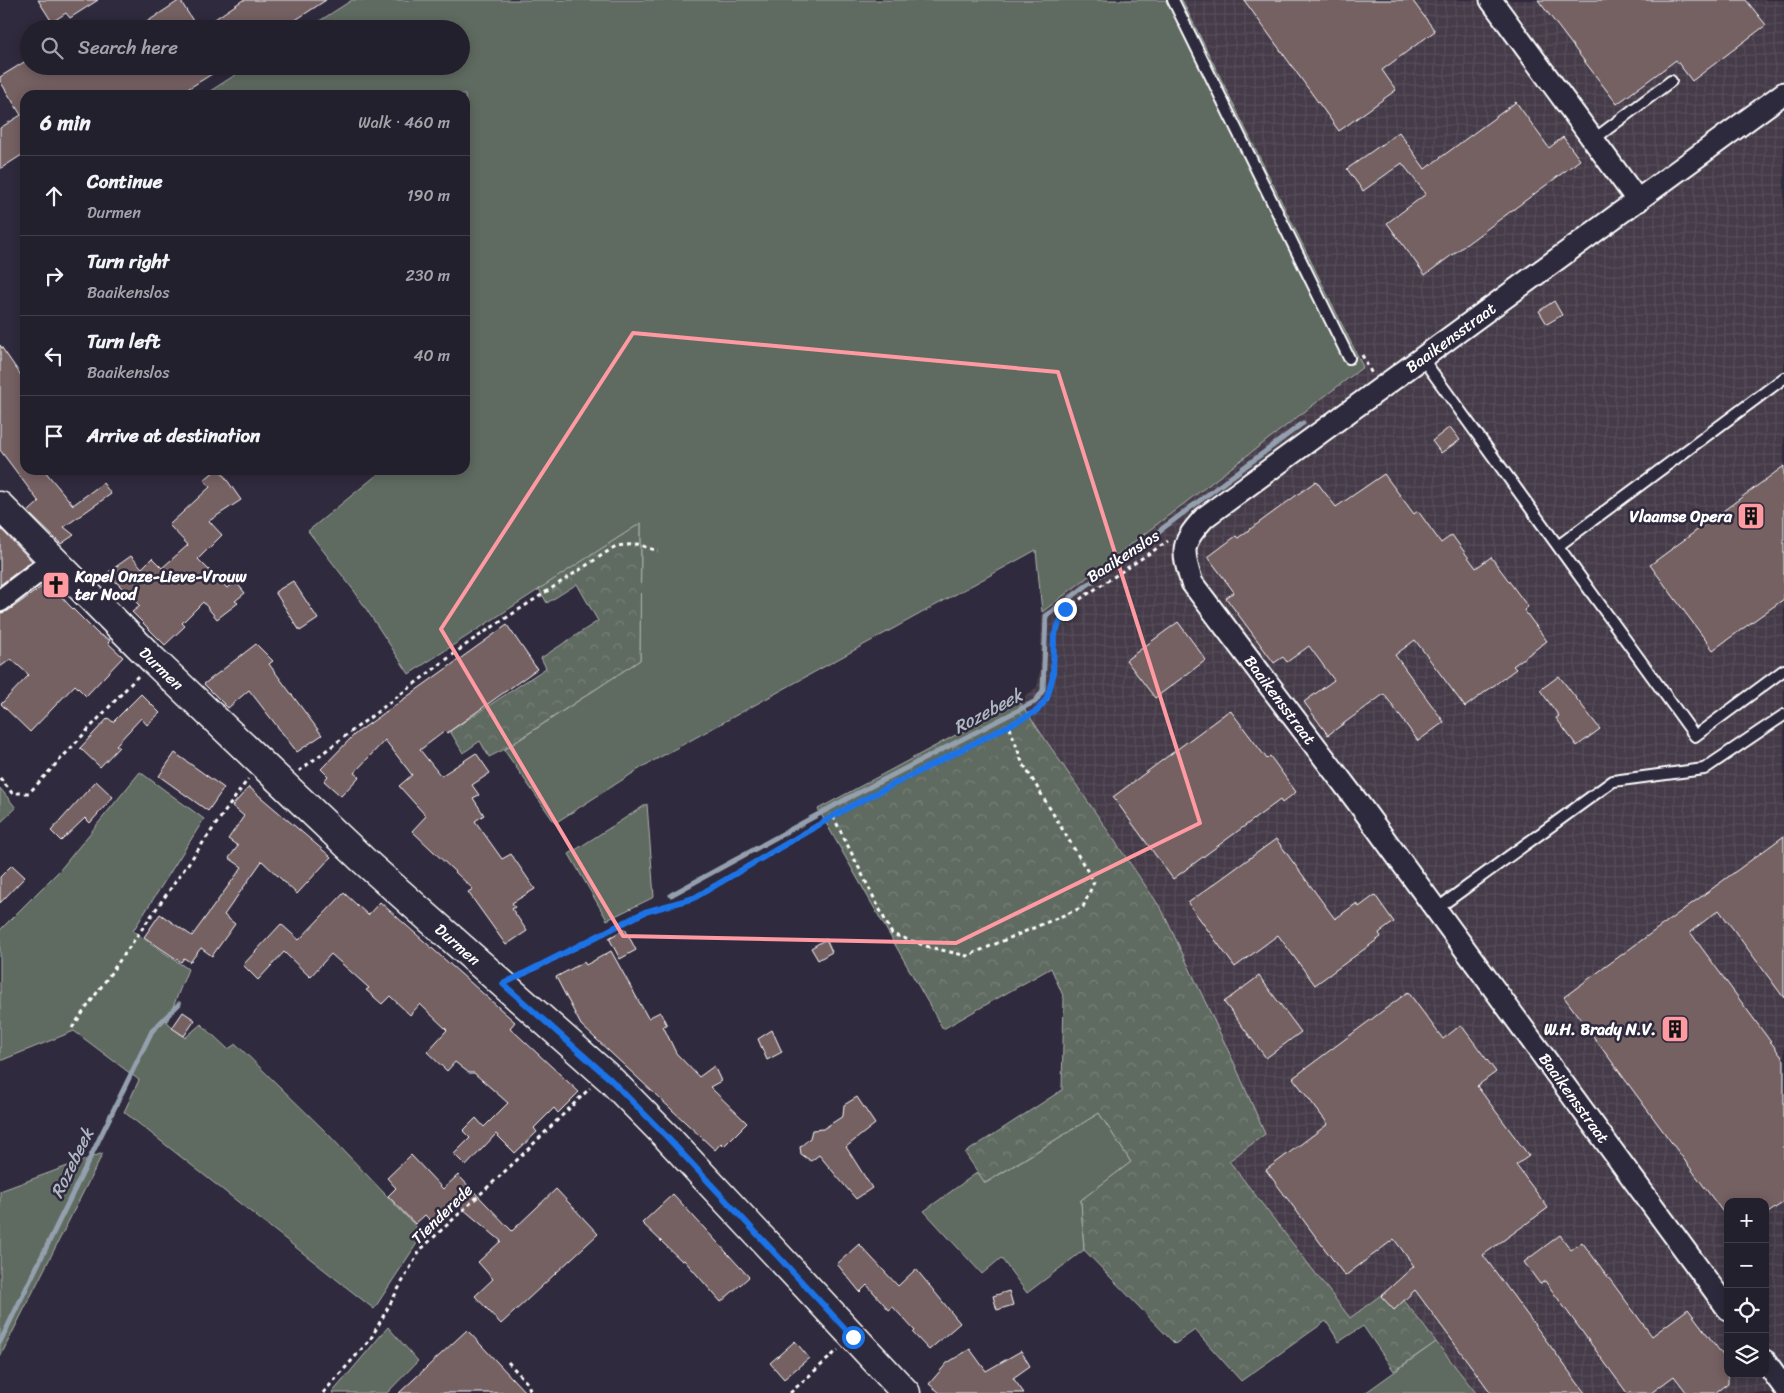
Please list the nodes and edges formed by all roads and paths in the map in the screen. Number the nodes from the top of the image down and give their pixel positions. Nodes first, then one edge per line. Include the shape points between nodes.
1 (1173, 0) edge
2 (1491, 0) edge
3 (1671, 82) dead end
4 (1784, 93) edge
5 (1593, 140) junction
6 (1638, 201) junction
7 (1349, 358) dead end
8 (1422, 358) junction
9 (1784, 378) edge
10 (0, 506) edge
11 (1188, 536) junction
12 (1558, 546) junction
13 (658, 551) dead end
14 (54, 559) junction
15 (0, 601) edge
16 (153, 660) junction
17 (1784, 670) edge
18 (1784, 715) edge
19 (1009, 725) junction
20 (261, 762) junction
21 (0, 778) edge
22 (283, 784) junction
23 (833, 816) junction
24 (1435, 910) junction
25 (503, 984) junction
26 (72, 1028) dead end
27 (604, 1074) junction
28 (1724, 1304) edge
29 (853, 1337) junction
30 (508, 1362) dead end
31 (1769, 1366) edge
32 (1784, 1387) edge
33 (323, 1393) edge
34 (531, 1393) edge
35 (790, 1393) edge
36 (906, 1393) edge

1 - 7 lane
2 - 5 street
3 - 5 lane
4 - 6 street, Baaikensstraat
5 - 6 street
6 - 8 street, Baaikensstraat
8 - 11 street, Baaikensstraat via 1205,517
8 - 12 lane
9 - 12 lane
10 - 14 street, Durmen
11 - 19 path, Baaikenslos via 1173,538 1065,609 1054,636 1053,676 1047,698 1037,711
11 - 24 street, Baaikensstraat via 1184,560 1192,583
12 - 17 lane via 1695,736
13 - 22 path via 638,544 616,546 471,641
14 - 15 street
14 - 16 street, Durmen
16 - 20 street, Durmen
16 - 21 path via 29,793 12,794
18 - 24 lane via 1704,769 1613,781
19 - 23 path, Baaikenslos
19 - 23 path via 1022,762 1094,882 1083,907 967,956 892,934
20 - 22 street, Durmen
20 - 26 path
22 - 25 street, Durmen
23 - 25 path, Baaikenslos via 694,898 645,912
24 - 28 street, Baaikensstraat
25 - 27 street, Durmen
27 - 29 street, Durmen
27 - 33 path, Tienderede via 420,1250 370,1340
29 - 35 path
29 - 36 street, Durmen
30 - 34 path via 528,1384
31 - 32 street

